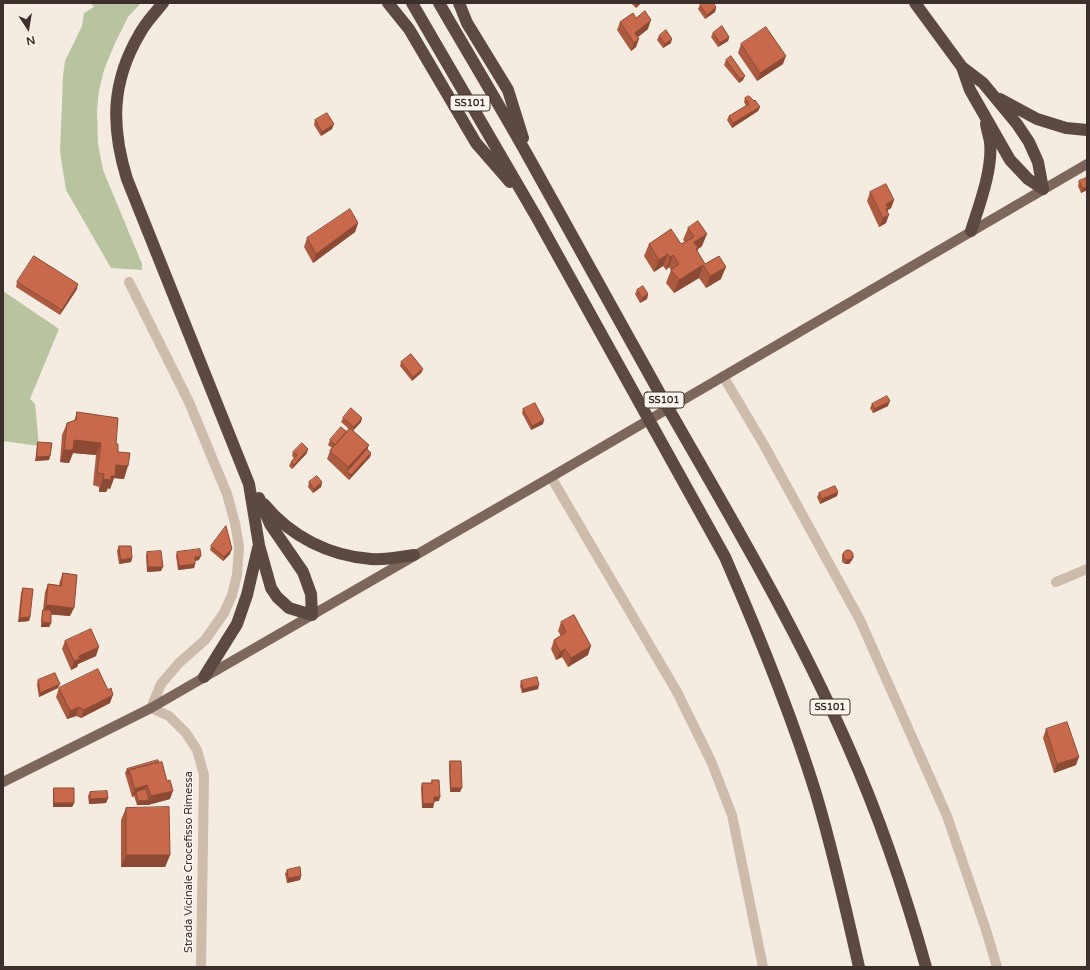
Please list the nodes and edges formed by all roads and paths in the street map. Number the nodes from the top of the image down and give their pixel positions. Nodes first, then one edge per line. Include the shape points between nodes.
1 (163, 3) edge
2 (388, 3) edge
3 (412, 3) edge
4 (439, 3) edge
5 (459, 3) edge
6 (915, 3) edge
7 (962, 67) junction
8 (995, 97) junction
9 (984, 115) junction
10 (1087, 130) edge
11 (529, 158) junction
12 (1087, 164) edge
13 (1043, 189) junction
14 (528, 202) junction
15 (971, 232) junction
16 (129, 282) dead end
17 (723, 376) junction
18 (551, 477) junction
19 (249, 484) junction
20 (260, 498) junction
21 (259, 545) junction
22 (414, 555) junction
23 (1087, 569) edge
24 (1056, 582) dead end
25 (312, 615) junction
26 (204, 677) junction
27 (151, 708) junction
28 (3, 782) edge
29 (201, 967) edge
30 (763, 967) edge
31 (859, 967) edge
32 (926, 967) edge
33 (997, 967) edge

1 - 19 highway via 139,33 126,62 116,107 116,136 127,179
2 - 14 highway via 409,29 476,143
3 - 14 highway, SS101
4 - 11 highway, SS101
5 - 11 highway via 467,22 508,90
6 - 7 highway
7 - 8 highway via 983,82
7 - 9 highway via 970,90
8 - 10 highway via 1036,119 1066,128
8 - 13 highway via 1029,142 1038,162
9 - 13 highway via 1010,160 1028,179
9 - 15 highway via 990,144 988,170
11 - 32 highway, SS101 via 767,583 816,679 848,746 890,849
12 - 13 main road
13 - 15 main road
14 - 31 highway, SS101 via 725,557 748,610 781,691 816,794
15 - 17 main road
16 - 27 street via 189,402 226,494 235,523 238,547 237,575 224,613 205,640 179,663 161,684
17 - 18 main road
17 - 33 street via 860,620 947,816
18 - 22 main road
18 - 30 street via 677,692 711,761 732,815
19 - 20 highway
19 - 21 highway
20 - 22 highway via 272,513 291,529 318,546 354,557 372,559
20 - 25 highway via 270,524 303,572 311,594
21 - 25 highway via 267,577 277,597 288,608
21 - 26 highway via 237,624
22 - 25 main road
23 - 24 street
25 - 26 main road
26 - 27 main road
27 - 28 main road
27 - 29 street, Strada Vicinale Crocefisso Rimessa via 170,716 186,733 197,750 204,775

